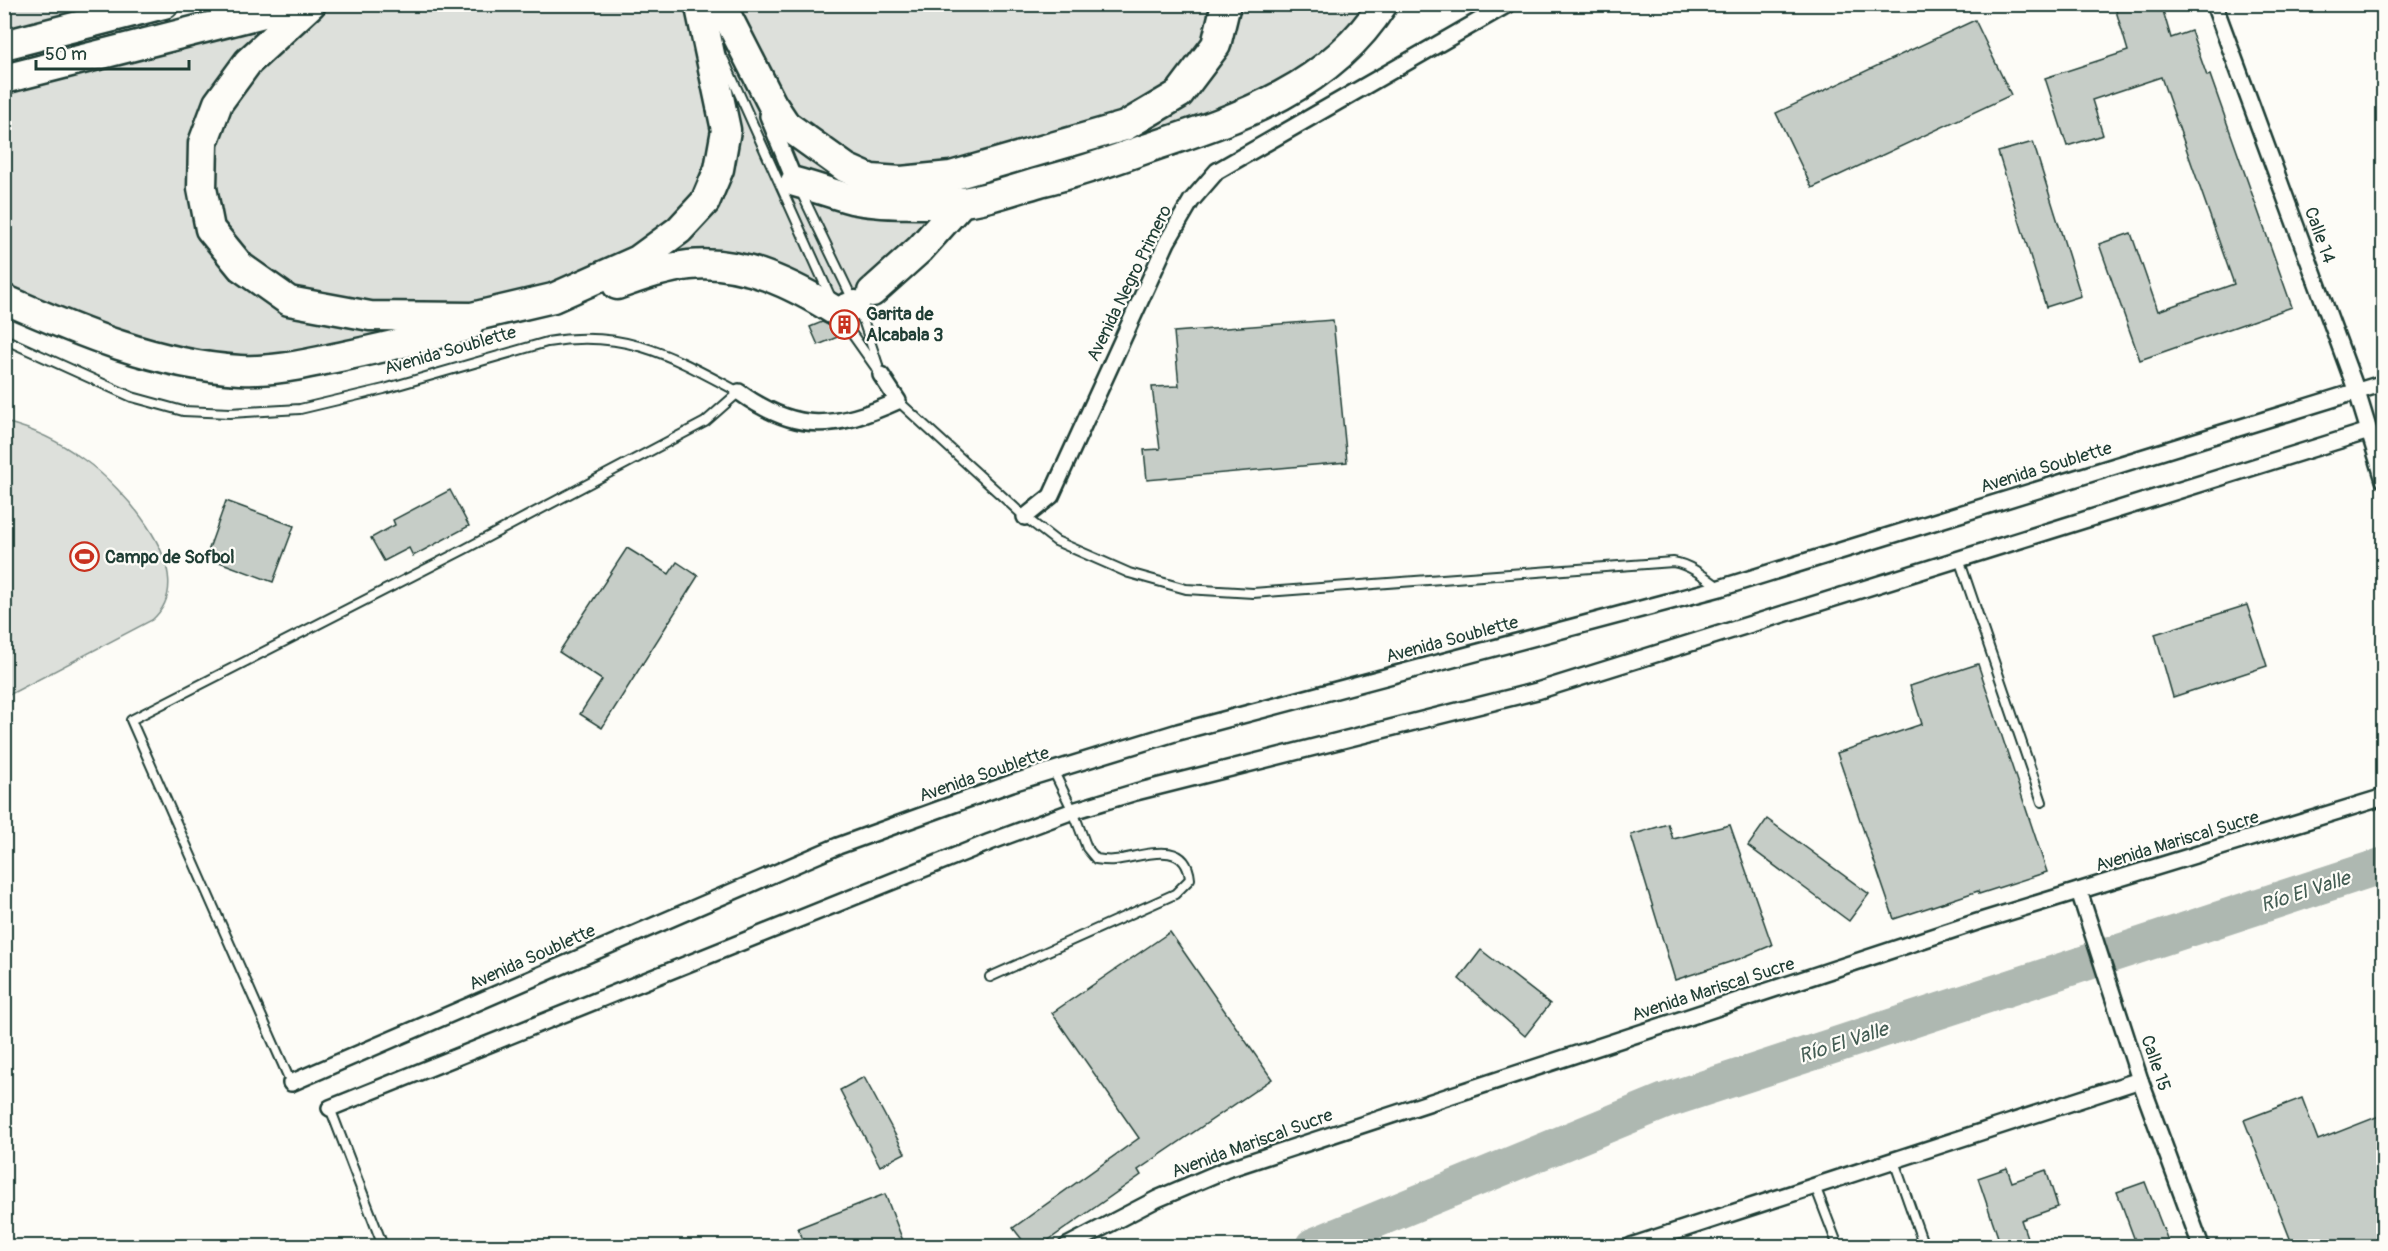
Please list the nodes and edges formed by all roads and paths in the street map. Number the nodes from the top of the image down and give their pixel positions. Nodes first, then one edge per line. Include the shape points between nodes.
1 (164, 4) edge
2 (299, 4) edge
3 (311, 4) edge
4 (1226, 4) edge
5 (1383, 4) edge
6 (1508, 4) edge
7 (2214, 4) edge
8 (714, 5) edge
9 (4, 45) edge
10 (4, 79) edge
11 (795, 182) junction
12 (962, 202) junction
13 (4, 299) edge
14 (855, 303) junction
15 (4, 339) edge
16 (881, 375) junction
17 (2384, 382) edge
18 (739, 392) junction
19 (2356, 392) junction
20 (898, 401) junction
21 (2368, 431) junction
22 (2384, 480) edge
23 (1024, 517) junction
24 (1959, 559) junction
25 (1720, 588) junction
26 (1053, 770) junction
27 (2384, 798) edge
28 (2042, 802) dead end
29 (1073, 811) junction
30 (2079, 892) junction
31 (990, 977) dead end
32 (2140, 1080) junction
33 (291, 1083) joint
34 (330, 1108) joint
35 (1894, 1161) junction
36 (1815, 1186) junction
37 (383, 1246) edge
38 (1067, 1246) edge
39 (1631, 1246) edge
40 (1838, 1246) edge
41 (1924, 1246) edge
42 (2201, 1246) edge

1 - 9 highway
2 - 10 highway
3 - 8 highway via 248,62 218,103 203,143 202,188 210,229 241,267 289,301 370,316 472,316 553,298 638,260 679,230 705,202 719,169 726,130
4 - 8 highway via 1216,45 1179,94 1125,126 951,176 901,181 871,179 846,168 786,125
5 - 12 highway via 1368,28 1337,58 1257,110 1081,172
6 - 23 street, Avenida Negro Primero via 1217,171 1191,201 1167,242 1051,496
7 - 19 street, Calle 14
8 - 11 street
8 - 14 lane
11 - 12 highway via 876,202
11 - 14 lane
12 - 14 highway via 920,249
13 - 14 highway via 102,340 162,358 241,370 297,366 412,342 690,265 739,268 797,290
14 - 16 lane
14 - 16 lane
15 - 18 lane, Avenida Soublette via 132,397 183,411 300,409 573,338 598,338 648,348 674,357
16 - 20 street
17 - 19 street, Avenida Soublette
18 - 20 street, Avenida Soublette via 779,416 819,424 866,416
18 - 33 lane via 705,422 131,720
19 - 21 street, Calle 14
19 - 25 street, Avenida Soublette
20 - 23 lane
21 - 22 street, Calle 14
21 - 24 street
23 - 25 lane via 1056,541 1129,573 1186,589 1253,593 1673,562 1695,570
24 - 28 lane
24 - 29 street via 1537,691
25 - 26 street, Avenida Soublette via 1178,732
26 - 29 lane
26 - 33 street, Avenida Soublette via 838,846
27 - 30 street, Avenida Mariscal Sucre
29 - 31 lane via 1087,848 1096,859 1112,861 1163,851 1177,856 1189,868 1190,879 1175,894
29 - 34 street
30 - 32 street, Calle 15
30 - 38 street, Avenida Mariscal Sucre via 1977,922 1225,1170 1157,1199
32 - 35 street
32 - 42 street, Calle 15
34 - 37 lane
35 - 36 street
35 - 41 lane
36 - 39 street
36 - 40 lane

